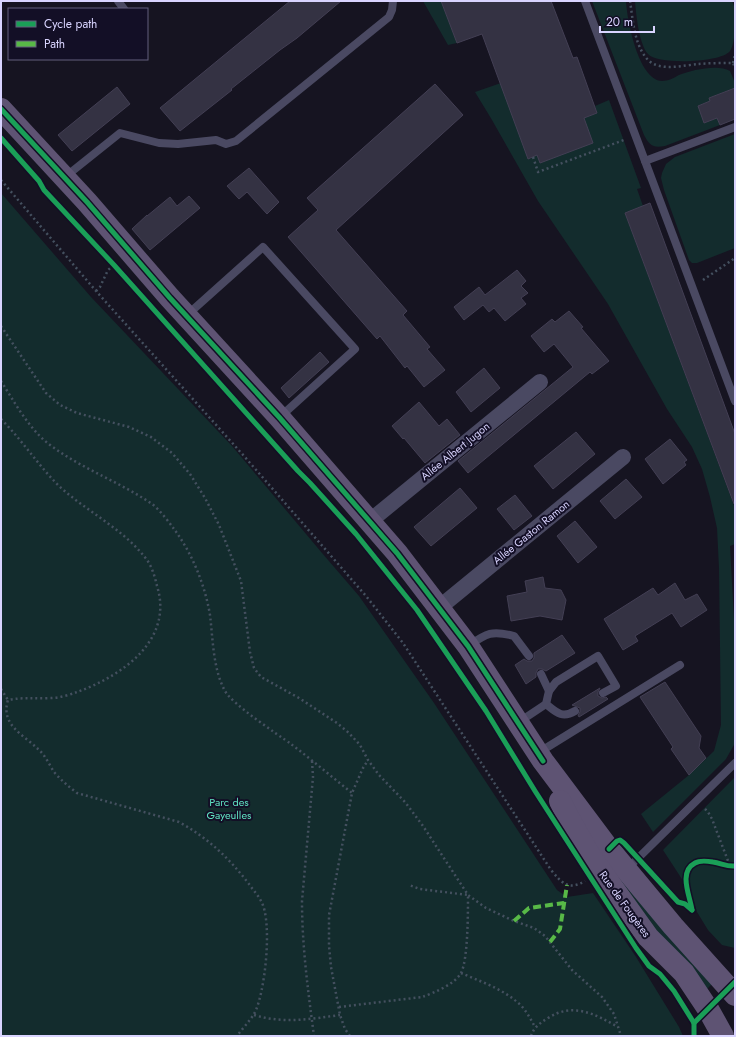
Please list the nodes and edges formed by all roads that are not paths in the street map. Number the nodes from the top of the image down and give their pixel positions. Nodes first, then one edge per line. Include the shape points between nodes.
1 (393, 1) edge
2 (586, 1) edge
3 (1, 109) edge
4 (735, 127) edge
5 (645, 161) junction
6 (64, 177) junction
7 (186, 316) junction
8 (540, 382) dead end
9 (735, 401) edge
10 (279, 417) junction
11 (623, 457) dead end
12 (370, 521) junction
13 (440, 607) junction
14 (468, 646) junction
15 (528, 656) dead end
16 (680, 665) dead end
17 (541, 674) dead end
18 (549, 691) junction
19 (603, 693) dead end
20 (546, 704) junction
21 (575, 711) dead end
22 (518, 722) junction
23 (540, 757) junction
24 (735, 763) edge
25 (626, 870) junction
26 (735, 994) edge
27 (723, 1036) edge

1 - 6 lane via 389,17 236,141 226,144 216,140 159,143 120,133
2 - 5 lane
3 - 6 main road
4 - 5 lane
5 - 9 lane
6 - 7 main road
7 - 10 main road
7 - 10 lane via 263,248 355,349
8 - 12 street, Allée Albert Jugon
10 - 12 main road
11 - 13 street, Allée Gaston Ramon
12 - 13 main road
13 - 14 main road
14 - 15 lane via 483,636 499,632 514,636
14 - 22 main road
16 - 23 lane
17 - 18 lane
18 - 19 lane via 556,682 598,656 616,686
18 - 20 lane
20 - 21 lane via 558,714
20 - 22 lane
22 - 23 main road
23 - 25 main road
23 - 27 main road, Rue de Fougères via 568,817 590,856 648,937 684,973
24 - 25 lane
25 - 26 main road

